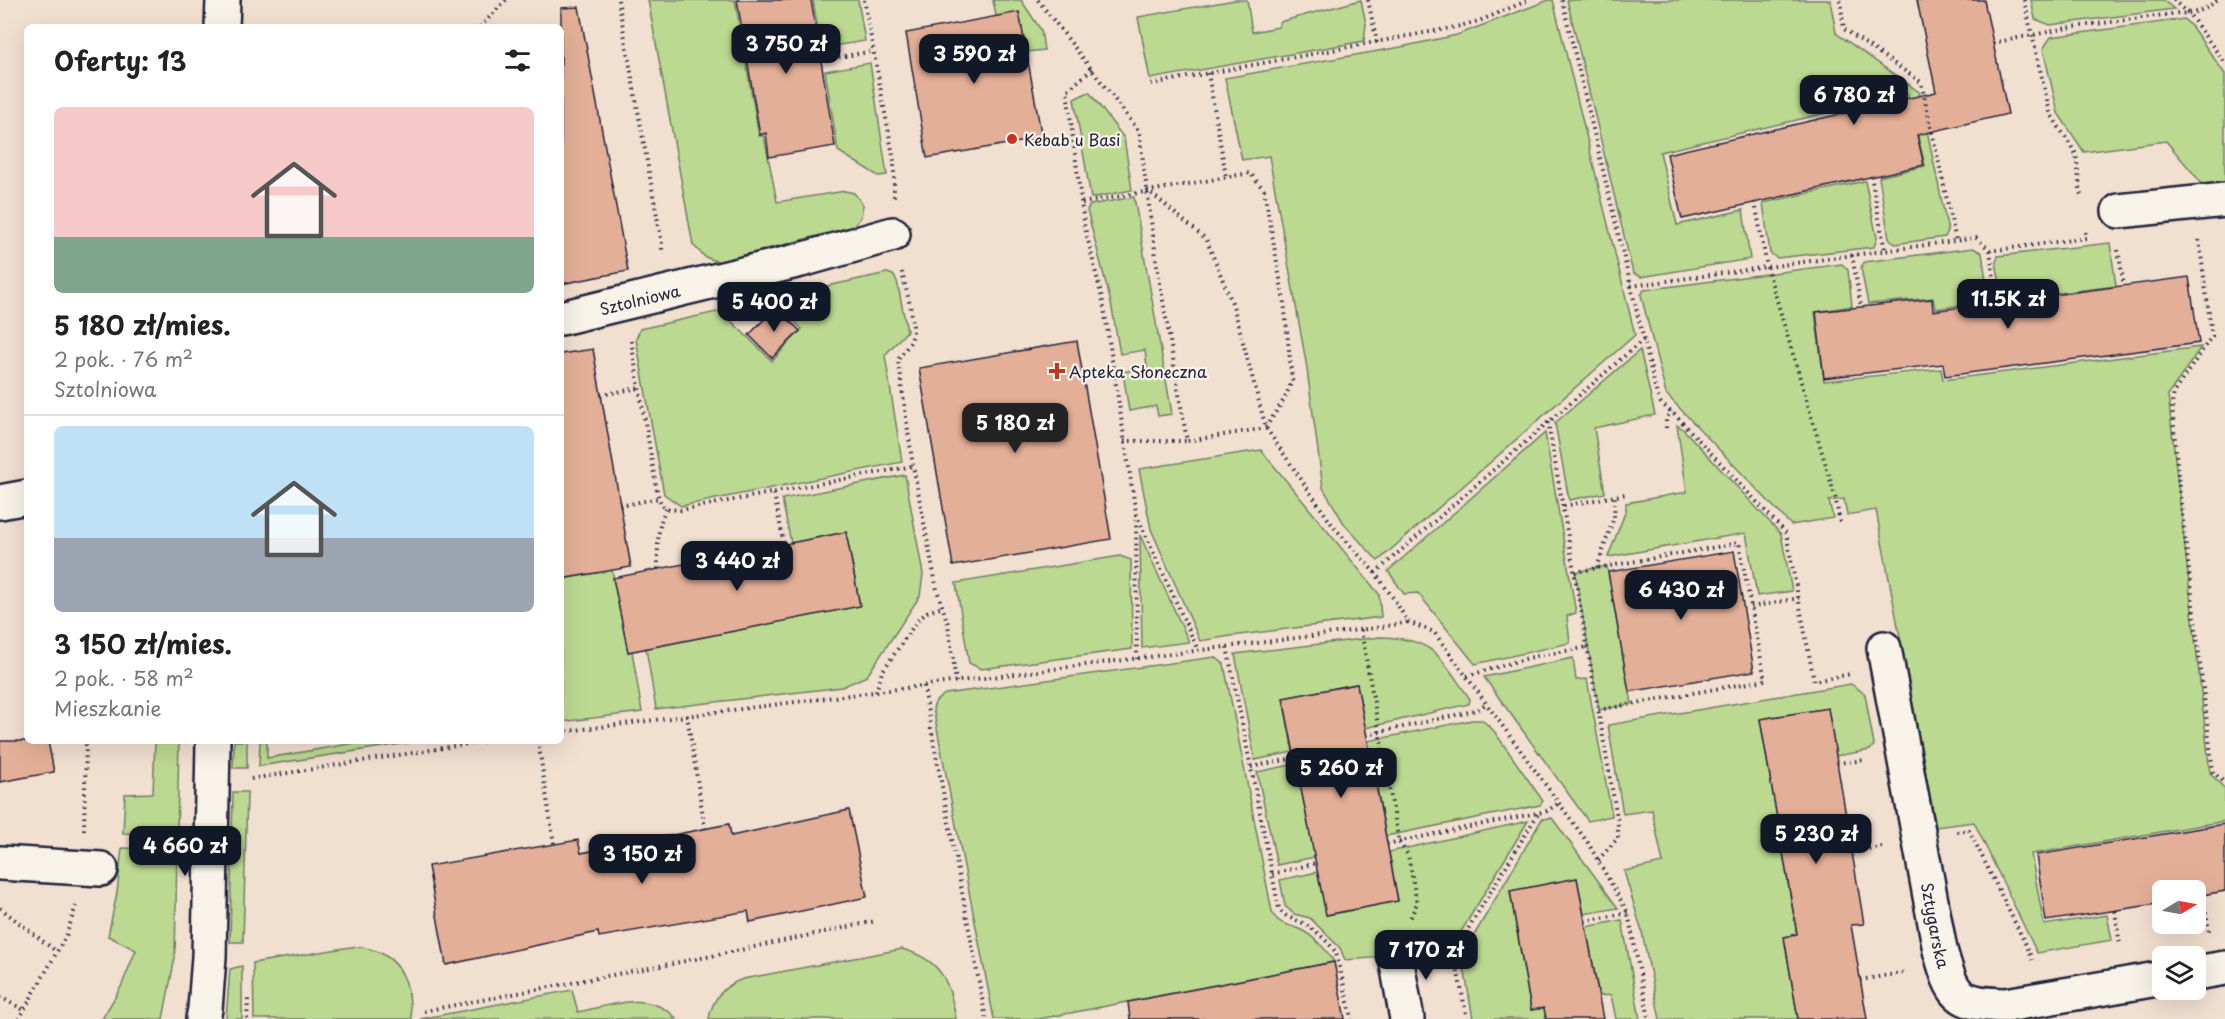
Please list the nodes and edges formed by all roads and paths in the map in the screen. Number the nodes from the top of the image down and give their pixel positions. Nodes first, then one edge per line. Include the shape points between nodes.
1 (223, 0) edge
2 (506, 0) edge
3 (618, 0) edge
4 (864, 0) edge
5 (1038, 0) edge
6 (1368, 0) edge
7 (1529, 0) edge
8 (1562, 0) edge
9 (1840, 0) edge
10 (2024, 0) edge
11 (2173, 0) edge
12 (2218, 0) edge
13 (2189, 14) junction
14 (222, 24) edge
15 (483, 24) edge
16 (2031, 35) junction
17 (1377, 43) junction
18 (1993, 43) dead end
19 (874, 51) junction
20 (821, 60) dead end
21 (2225, 63) edge
22 (1092, 69) junction
23 (1208, 73) junction
24 (1151, 84) dead end
25 (1226, 176) junction
26 (1871, 176) dead end
27 (1148, 190) junction
28 (2225, 200) edge
29 (1755, 202) dead end
30 (1082, 203) junction
31 (2082, 206) dead end
32 (2119, 211) dead end
33 (2085, 227) dead end
34 (893, 234) joint
35 (2198, 236) dead end
36 (1956, 241) junction
37 (2118, 245) dead end
38 (1886, 250) junction
39 (1990, 250) junction
40 (1852, 255) junction
41 (659, 264) dead end
42 (1767, 267) junction
43 (1631, 286) junction
44 (2124, 286) dead end
45 (1996, 303) dead end
46 (1861, 307) dead end
47 (564, 317) edge
48 (914, 329) dead end
49 (630, 336) dead end
50 (1644, 339) junction
51 (639, 388) junction
52 (601, 395) dead end
53 (1671, 411) junction
54 (1548, 422) junction
55 (1266, 428) junction
56 (1666, 428) dead end
57 (1124, 441) junction
58 (1187, 441) junction
59 (913, 466) junction
60 (774, 494) junction
61 (1626, 494) dead end
62 (1615, 496) junction
63 (24, 498) edge
64 (658, 498) junction
65 (0, 502) edge
66 (620, 506) dead end
67 (1564, 506) junction
68 (666, 509) junction
69 (1136, 513) junction
70 (1840, 522) dead end
71 (784, 544) dead end
72 (1598, 568) junction
73 (658, 569) dead end
74 (1575, 572) junction
75 (1375, 573) junction
76 (1799, 598) junction
77 (943, 607) junction
78 (1751, 607) junction
79 (1408, 622) junction
80 (1361, 630) junction
81 (1227, 646) junction
82 (1588, 647) junction
83 (1884, 648) dead end
84 (1198, 650) junction
85 (1137, 659) junction
86 (1854, 674) dead end
87 (1467, 675) junction
88 (956, 682) junction
89 (924, 686) junction
90 (876, 692) junction
91 (1487, 703) junction
92 (1599, 710) junction
93 (687, 715) junction
94 (564, 732) edge
95 (1379, 733) junction
96 (1367, 735) dead end
97 (86, 744) edge
98 (213, 744) edge
99 (467, 744) edge
100 (538, 744) edge
101 (1295, 758) dead end
102 (1870, 759) dead end
103 (1837, 763) dead end
104 (1251, 767) junction
105 (251, 778) dead end
106 (2225, 783) edge
107 (1559, 803) junction
108 (1539, 812) junction
109 (705, 829) dead end
110 (84, 837) dead end
111 (1919, 837) junction
112 (1399, 842) junction
113 (554, 844) dead end
114 (1387, 844) dead end
115 (1851, 852) dead end
116 (1598, 860) junction
117 (0, 863) edge
118 (1316, 863) dead end
119 (101, 869) dead end
120 (1272, 874) junction
121 (76, 904) dead end
122 (0, 908) edge
123 (2206, 909) edge
124 (2115, 910) dead end
125 (1628, 913) junction
126 (876, 921) dead end
127 (1585, 921) dead end
128 (2217, 930) dead end
129 (2209, 931) junction
130 (2206, 932) edge
131 (2131, 944) dead end
132 (2120, 945) junction
133 (2109, 947) dead end
134 (57, 952) junction
135 (1395, 952) joint
136 (2043, 958) dead end
137 (2225, 968) edge
138 (1912, 971) dead end
139 (2206, 971) edge
140 (1860, 980) dead end
141 (2152, 980) edge
142 (0, 997) edge
143 (24, 1010) junction
144 (424, 1011) dead end
145 (19, 1019) edge
146 (203, 1019) edge
147 (986, 1019) edge
148 (1352, 1019) edge
149 (1407, 1019) edge
150 (1467, 1019) edge
151 (1649, 1019) edge

1 - 14 street
2 - 15 path
3 - 41 path via 662,244
4 - 19 path
5 - 22 path
6 - 17 path
7 - 17 path via 1468,24
8 - 43 path
9 - 36 path via 1844,29 1921,82
10 - 16 path
11 - 13 path
12 - 13 path
13 - 16 path
13 - 21 path
16 - 18 path
16 - 31 path via 2050,113 2076,154
17 - 23 path
19 - 20 path
19 - 34 path via 894,161
22 - 27 path via 1139,132
22 - 30 path via 1067,91
23 - 24 path
23 - 25 path
25 - 27 path
25 - 55 path via 1250,173 1264,190 1284,301 1292,380
26 - 38 path
27 - 30 path
27 - 55 path via 1206,239 1233,305
27 - 58 path
28 - 32 street
29 - 42 path
30 - 57 path via 1103,302
33 - 39 path via 2086,238
34 - 47 street, Sztolniowa
35 - 106 path via 2212,336 2174,392 2172,405 2213,772
36 - 38 path
36 - 39 path via 1977,238
37 - 44 path
38 - 40 path
39 - 45 path
40 - 42 path
40 - 46 path
42 - 43 path
42 - 70 path
43 - 50 path
48 - 59 path via 898,360
49 - 51 path
50 - 53 path via 1657,395
50 - 54 path
51 - 52 path
51 - 64 path
53 - 56 path
53 - 76 path via 1786,533
54 - 67 path
54 - 75 path
55 - 58 path
55 - 75 path via 1333,526
57 - 58 path
57 - 69 path
59 - 60 path
59 - 77 path
60 - 68 path via 681,510
60 - 71 path
61 - 62 path
62 - 67 path
62 - 72 path via 1614,517
63 - 65 street
64 - 66 path
64 - 68 path
67 - 74 path
68 - 73 path via 658,531
69 - 84 path
69 - 85 path
72 - 74 path
72 - 78 path via 1739,543
74 - 82 path
75 - 79 path
76 - 78 path
76 - 86 path via 1814,681
77 - 88 path
77 - 90 path via 927,612 917,621 882,672
78 - 92 path via 1765,680
79 - 80 path
79 - 87 path via 1434,632
80 - 81 path
80 - 95 path
81 - 84 path
81 - 104 path
82 - 87 path
82 - 92 path
83 - 111 street, Sztygarska
84 - 85 path
85 - 88 path
87 - 91 path
88 - 89 path
89 - 90 path
89 - 147 path
90 - 93 path
91 - 95 path via 1470,712
91 - 107 path
92 - 116 path via 1618,823 1617,838
93 - 94 path
93 - 109 path
95 - 96 path
95 - 112 path
97 - 110 path
98 - 146 street
99 - 105 path
100 - 113 path
101 - 104 path
102 - 103 path
104 - 120 path
107 - 108 path
107 - 116 path
108 - 112 path
108 - 150 path via 1454,952
111 - 115 path
111 - 136 path via 1970,830 2032,960
111 - 141 street, Sztygarska via 1940,950 1949,981 1962,999 2006,1005
112 - 114 path
112 - 135 path via 1408,855 1417,903
116 - 125 path
117 - 119 street
118 - 120 path
120 - 148 path via 1284,916 1307,925 1336,953
121 - 134 path
122 - 134 path
123 - 129 path
124 - 132 path
125 - 127 path
125 - 151 path
126 - 144 path
128 - 129 path
129 - 130 path
131 - 132 path
132 - 133 path
134 - 143 path
135 - 149 street
137 - 139 street
138 - 140 path
142 - 143 path
143 - 145 path

